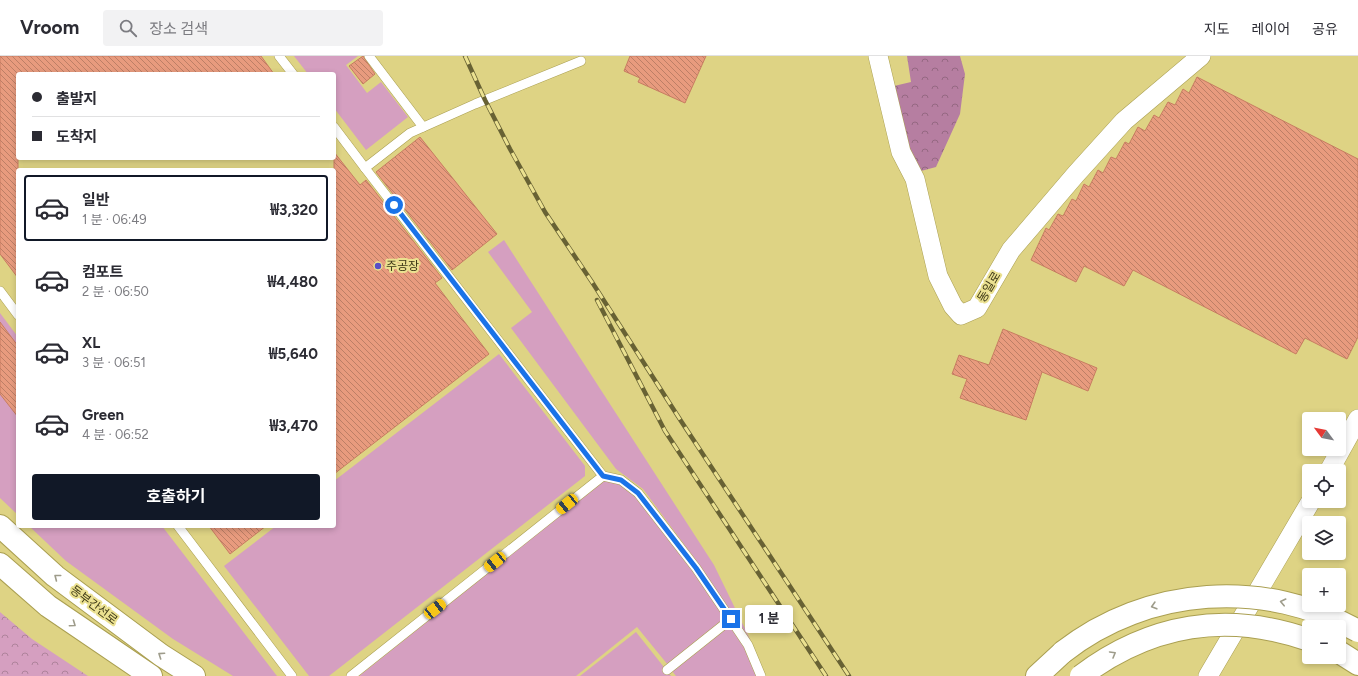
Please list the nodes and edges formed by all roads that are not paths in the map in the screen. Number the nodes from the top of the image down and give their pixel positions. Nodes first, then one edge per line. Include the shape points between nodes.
1 (279, 56) edge
2 (369, 56) edge
3 (878, 56) edge
4 (1201, 56) edge
5 (581, 61) dead end
6 (291, 72) edge
7 (423, 127) junction
8 (336, 131) edge
9 (365, 168) junction
10 (0, 291) edge
11 (16, 312) edge
12 (1358, 419) edge
13 (1332, 464) edge
14 (603, 476) junction
15 (1307, 508) edge
16 (0, 526) edge
17 (180, 528) edge
18 (0, 564) edge
19 (731, 619) junction
20 (1358, 631) edge
21 (1302, 638) edge
22 (667, 670) dead end
23 (151, 676) edge
24 (194, 676) edge
25 (292, 676) edge
26 (351, 676) edge
27 (761, 676) edge
28 (1037, 676) edge
29 (1081, 676) edge
30 (1208, 676) edge

1 - 6 lane
2 - 7 lane
3 - 4 street, 동일로 via 901,152 915,179 938,276 953,306 961,315 977,308 1011,250 1124,121
5 - 7 lane
7 - 9 lane via 410,133
8 - 9 lane
9 - 14 lane
10 - 11 lane
12 - 13 street
14 - 19 lane via 621,480 638,493 696,568
14 - 26 lane
15 - 30 street
24 -> 16 highway, 동부간선로 via 160,655 55,576
17 - 25 lane
18 -> 23 highway via 48,606
19 - 22 lane
19 - 27 lane via 748,646
20 -> 28 highway, bridge via 1306,608 1276,601 1226,596 1194,598 1152,606 1108,623 1074,643
29 -> 21 highway, bridge via 1125,648 1152,636 1183,629 1215,625 1248,626

